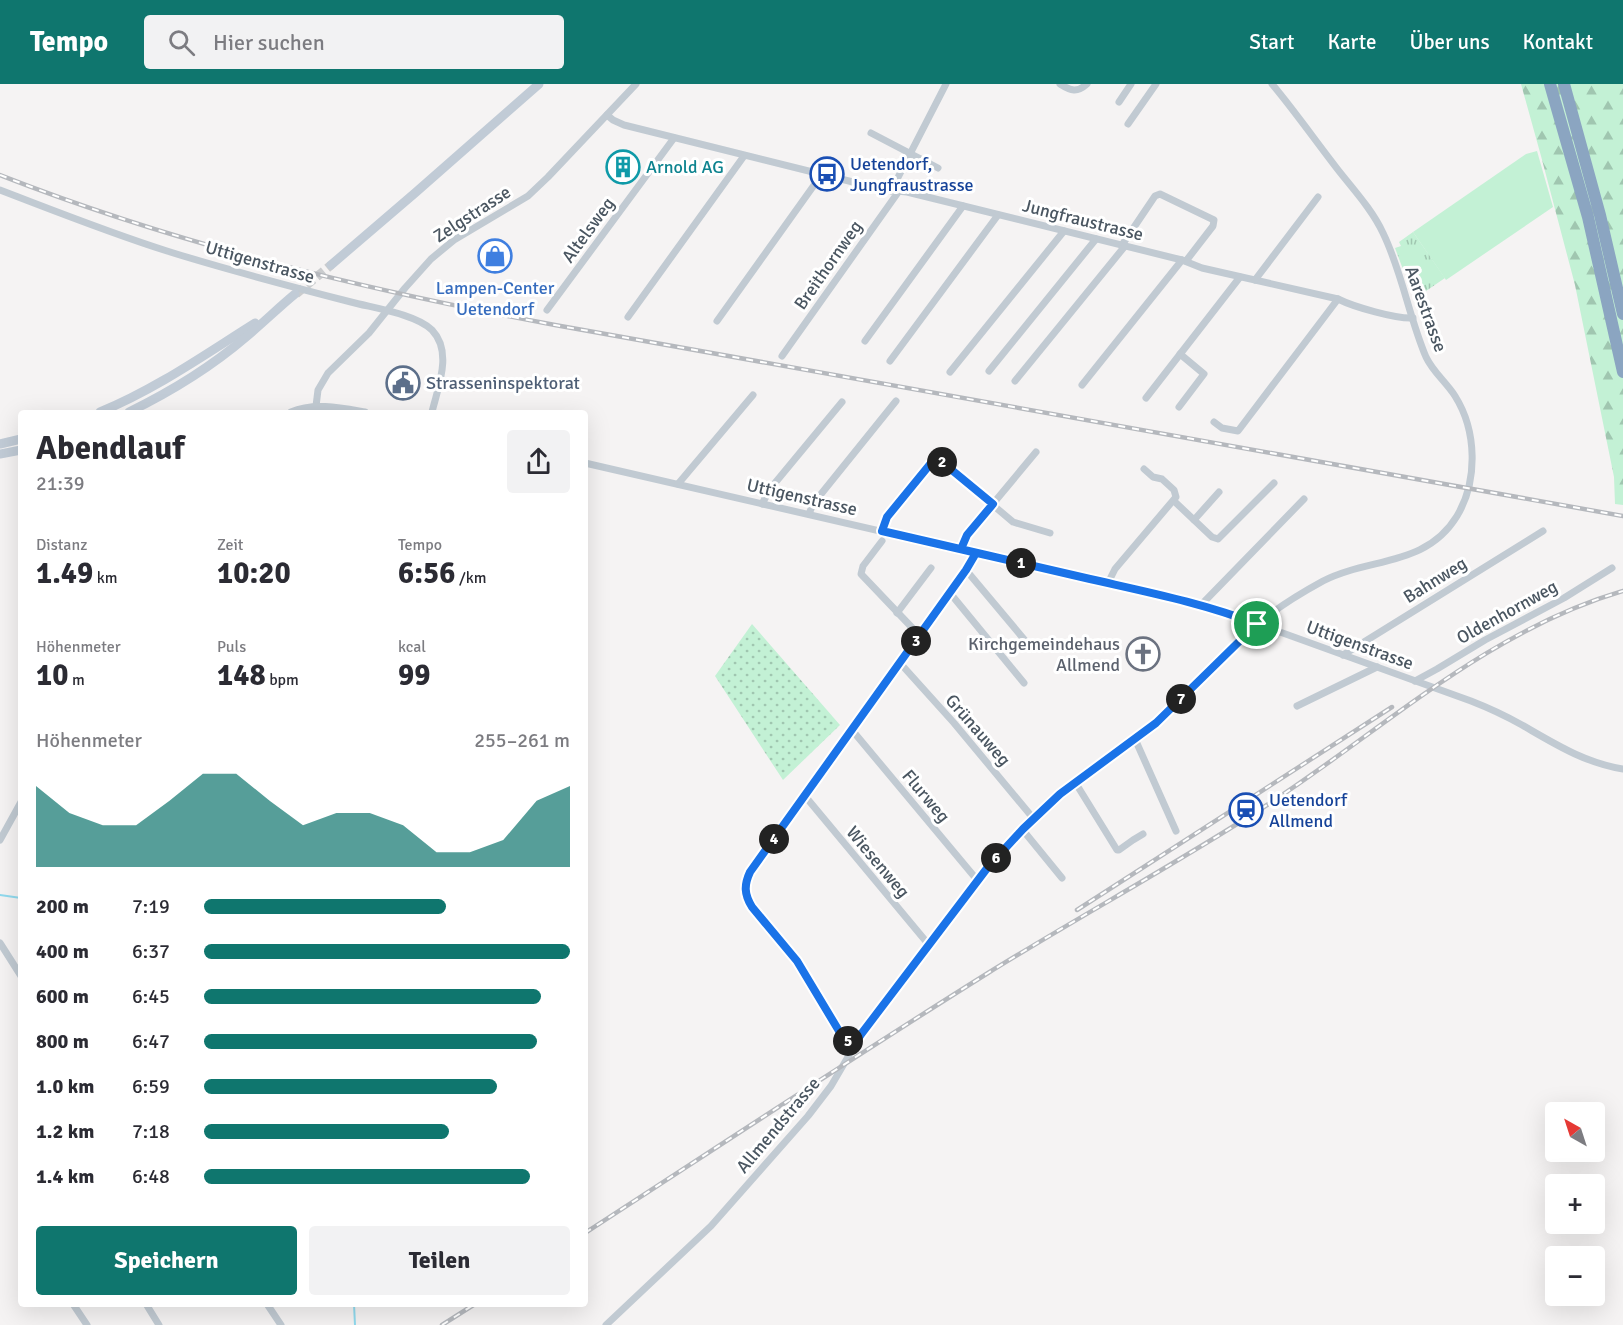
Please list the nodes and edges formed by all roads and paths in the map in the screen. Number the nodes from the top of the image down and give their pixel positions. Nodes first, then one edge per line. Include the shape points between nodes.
1 (539, 84) edge
2 (636, 84) edge
3 (946, 84) edge
4 (1060, 84) edge
5 (1087, 84) edge
6 (1131, 84) edge
7 (1156, 84) edge
8 (1272, 84) edge
9 (1550, 84) edge
10 (1564, 84) edge
11 (1119, 102) dead end
12 (607, 115) junction
13 (1128, 124) dead end
14 (871, 133) dead end
15 (674, 138) junction
16 (910, 153) junction
17 (744, 156) junction
18 (938, 168) dead end
19 (822, 174) junction
20 (0, 190) edge
21 (891, 191) junction
22 (899, 191) junction
23 (1318, 197) dead end
24 (963, 206) junction
25 (998, 215) junction
26 (1064, 231) junction
27 (1096, 239) junction
28 (1124, 245) junction
29 (1184, 260) junction
30 (331, 265) tunnel mouth
31 (1240, 277) junction
32 (1255, 280) junction
33 (295, 294) tunnel mouth
34 (1338, 299) junction
35 (275, 310) junction
36 (547, 310) dead end
37 (1623, 314) edge
38 (628, 317) dead end
39 (1413, 318) junction
40 (717, 321) dead end
41 (865, 341) dead end
42 (1180, 354) junction
43 (782, 356) dead end
44 (890, 361) dead end
45 (988, 371) dead end
46 (950, 372) dead end
47 (1623, 372) edge
48 (1015, 381) dead end
49 (1082, 385) dead end
50 (753, 395) dead end
51 (1146, 398) dead end
52 (896, 401) dead end
53 (842, 402) dead end
54 (316, 406) junction
55 (1179, 407) dead end
56 (104, 410) edge
57 (133, 410) edge
58 (296, 410) edge
59 (349, 410) edge
60 (432, 410) edge
61 (1214, 422) dead end
62 (18, 440) edge
63 (0, 444) edge
64 (18, 451) edge
65 (1036, 452) dead end
66 (0, 454) edge
67 (588, 464) edge
68 (1144, 469) dead end
69 (1274, 483) dead end
70 (678, 484) junction
71 (1220, 492) dead end
72 (1304, 499) dead end
73 (1174, 501) junction
74 (762, 504) junction
75 (993, 504) junction
76 (809, 514) junction
77 (1194, 520) junction
78 (882, 531) junction
79 (1543, 531) dead end
80 (1050, 533) dead end
81 (882, 541) dead end
82 (961, 549) junction
83 (976, 553) junction
84 (931, 568) dead end
85 (1612, 568) dead end
86 (966, 570) junction
87 (1108, 583) junction
88 (950, 593) junction
89 (1200, 605) junction
90 (897, 613) junction
91 (1257, 624) junction
92 (920, 636) junction
93 (1028, 644) dead end
94 (1343, 656) junction
95 (900, 663) junction
96 (1377, 667) junction
97 (1415, 681) junction
98 (1024, 683) dead end
99 (1297, 706) dead end
100 (852, 730) junction
101 (1135, 739) junction
102 (1623, 769) edge
103 (1076, 782) junction
104 (805, 796) junction
105 (18, 807) edge
106 (1033, 818) junction
107 (1023, 829) junction
108 (1176, 831) dead end
109 (1143, 834) dead end
110 (0, 840) edge
111 (1062, 878) dead end
112 (978, 881) junction
113 (0, 943) edge
114 (928, 945) junction
115 (18, 971) edge
116 (853, 1046) junction
117 (75, 1307) edge
118 (148, 1307) edge
119 (269, 1307) edge
120 (87, 1325) edge
121 (159, 1325) edge
122 (281, 1325) edge
123 (606, 1325) edge

1 - 30 main road
2 - 12 street, Zelgstrasse
3 - 16 street
4 - 5 street via 1076,91
6 - 11 street
7 - 13 street
8 - 39 street, Aarestrasse via 1376,220
9 - 47 highway via 1587,217
10 - 37 highway
12 - 15 street, Jungfraustrasse via 618,123
12 - 54 street, Zelgstrasse via 528,196 438,253 369,333 328,373 318,390
14 - 16 street
15 - 17 street, Jungfraustrasse
15 - 36 street, Altelsweg
16 - 18 street
16 - 21 street
17 - 19 street, Jungfraustrasse
17 - 38 street
19 - 21 street, Jungfraustrasse
19 - 40 street
20 - 60 street, Uttigenstrasse via 165,250 415,320 430,328 441,345 442,364
21 - 22 street, Jungfraustrasse
22 - 24 street, Jungfraustrasse
22 - 43 street, Breithornweg
23 - 32 street
24 - 25 street, Jungfraustrasse
24 - 41 street
25 - 26 street, Jungfraustrasse
25 - 44 street
26 - 27 street, Jungfraustrasse
26 - 46 street
27 - 28 street, Jungfraustrasse
27 - 45 street
28 - 29 street, Jungfraustrasse
28 - 29 street via 1160,194 1214,220
28 - 48 street
29 - 31 street, Jungfraustrasse
29 - 49 street
31 - 32 street, Jungfraustrasse
31 - 42 street
32 - 34 street, Jungfraustrasse
33 - 35 main road
34 - 39 street, Jungfraustrasse
34 - 61 street via 1238,431
35 - 56 main road via 167,379
35 - 57 main road via 246,338 205,368
39 - 91 street, Aarestrasse via 1430,363 1458,401 1469,432 1472,473 1458,516 1423,550 1328,579
42 - 51 street
42 - 55 street via 1204,374
50 - 70 street
52 - 76 street
53 - 74 street
54 - 58 street
54 - 59 street
62 - 63 main road
64 - 66 main road
65 - 75 street
67 - 70 street, Uttigenstrasse
68 - 73 street via 1174,490
69 - 77 street via 1218,539
70 - 74 street, Uttigenstrasse
71 - 77 street
72 - 89 street
73 - 77 street
73 - 87 street via 1115,569
74 - 76 street, Uttigenstrasse
75 - 78 street via 936,457 887,517
75 - 80 street via 1017,524
75 - 82 street via 967,535
76 - 78 street, Uttigenstrasse
78 - 82 street, Uttigenstrasse
79 - 94 street, Bahnweg
81 - 90 street via 861,574
82 - 83 street, Uttigenstrasse
83 - 86 street
83 - 87 street, Uttigenstrasse
84 - 90 street
85 - 97 street, Oldenhornweg
86 - 88 street
86 - 93 street
87 - 89 street, Uttigenstrasse
88 - 92 street
88 - 98 street
89 - 91 street, Uttigenstrasse
90 - 92 street
91 - 94 street, Uttigenstrasse
91 - 101 street, Allmendstrasse via 1167,713
92 - 95 street
94 - 96 street, Uttigenstrasse
95 - 100 street
95 - 106 street, Grünauweg
96 - 97 street, Uttigenstrasse
96 - 99 street
97 - 102 street, Uttigenstrasse via 1493,710 1580,757
100 - 104 street
100 - 112 street, Flurweg
101 - 103 street, Allmendstrasse
101 - 108 street
103 - 106 street, Allmendstrasse
103 - 109 street via 1117,850
104 - 114 street, Wiesenweg
104 - 116 street via 750,872 745,890 752,907 797,961 839,1031
105 - 110 street
106 - 107 street, Allmendstrasse
107 - 111 street
107 - 112 street, Allmendstrasse
112 - 114 street, Allmendstrasse
113 - 115 street
114 - 116 street, Allmendstrasse
116 - 123 street, Allmendstrasse via 821,1100 731,1204
117 - 120 street
118 - 121 street
119 - 122 street

